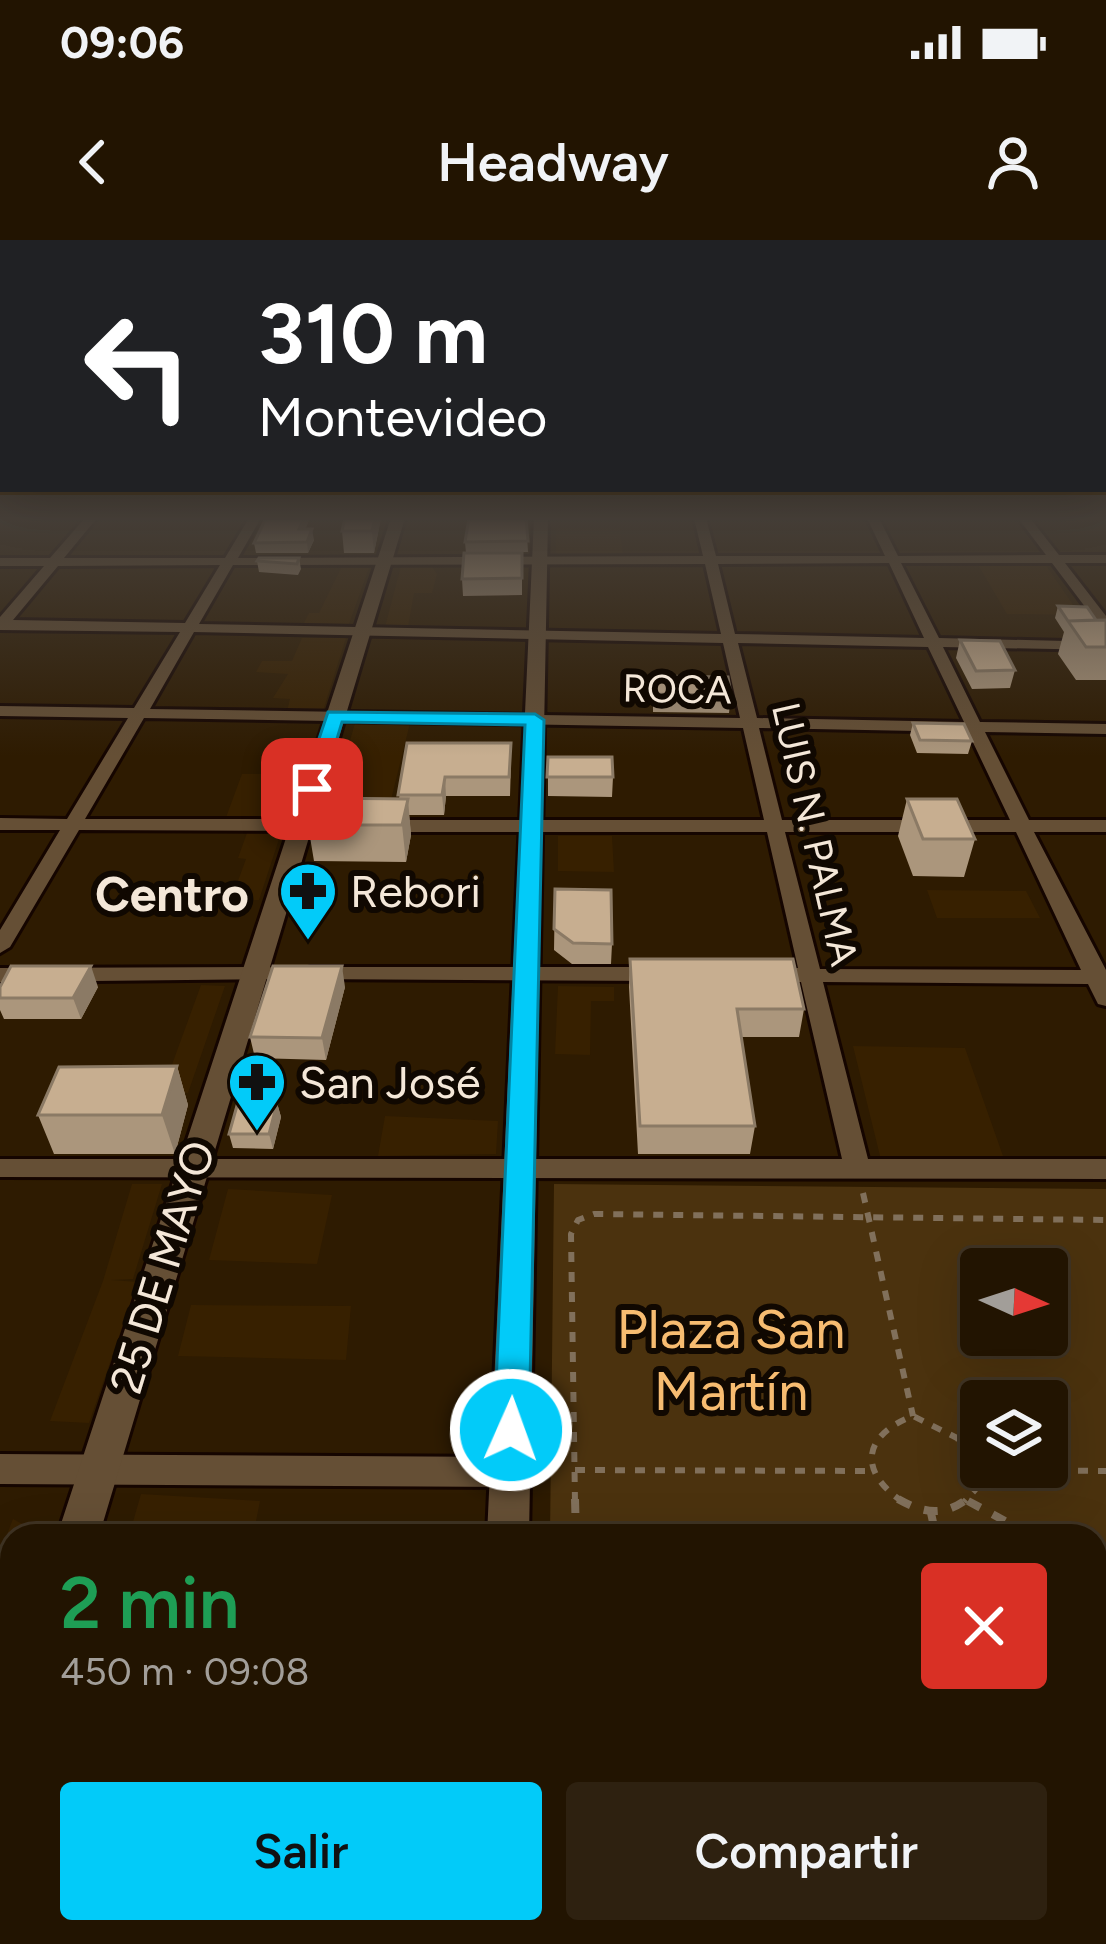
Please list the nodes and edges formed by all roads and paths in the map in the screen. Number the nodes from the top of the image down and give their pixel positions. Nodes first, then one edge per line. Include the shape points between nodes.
1 (24, 598) edge
2 (209, 598) edge
3 (372, 598) edge
4 (540, 598) edge
5 (722, 598) edge
6 (910, 598) edge
7 (1085, 598) edge
8 (1, 624) edge
9 (1106, 625) edge
10 (192, 628) junction
11 (361, 632) junction
12 (538, 636) junction
13 (731, 639) junction
14 (932, 642) junction
15 (1106, 646) edge
16 (0, 711) edge
17 (142, 715) junction
18 (335, 716) junction
19 (535, 720) junction
20 (752, 724) junction
21 (974, 727) junction
22 (1106, 729) edge
23 (0, 824) edge
24 (75, 824) junction
25 (301, 825) junction
26 (531, 826) junction
27 (776, 826) junction
28 (1022, 826) junction
29 (1106, 826) edge
30 (0, 947) edge
31 (254, 974) junction
32 (526, 974) junction
33 (693, 974) edge
34 (0, 975) edge
35 (740, 975) edge
36 (812, 975) junction
37 (1101, 977) edge
38 (1106, 999) edge
39 (194, 1165) junction
40 (519, 1165) junction
41 (857, 1167) junction
42 (0, 1168) edge
43 (1101, 1171) edge
44 (868, 1218) junction
45 (1106, 1220) edge
46 (913, 1416) junction
47 (960, 1437) edge
48 (0, 1469) edge
49 (98, 1470) junction
50 (575, 1470) junction
51 (874, 1471) junction
52 (1068, 1471) edge
53 (510, 1472) junction
54 (1106, 1472) edge
55 (972, 1488) edge
56 (968, 1501) junction
57 (931, 1513) junction
58 (82, 1524) edge
59 (508, 1524) edge
60 (576, 1524) edge
61 (933, 1524) edge
62 (1011, 1524) edge

1 - 8 street
2 - 10 street
3 - 11 street, 25 DE MAYO
4 - 12 street
5 - 13 street, LUIS N. PALMA
6 - 14 street
7 - 9 street
8 - 10 street
10 - 11 street
10 - 17 street
11 - 12 street
11 - 18 street, 25 DE MAYO
12 - 13 street
12 - 19 street
13 - 14 street
13 - 20 street, LUIS N. PALMA
14 - 15 street
14 - 21 street
16 - 17 street, ROCA
17 - 18 street, ROCA
17 - 24 street
18 - 19 street, ROCA
18 - 25 street, 25 DE MAYO
19 - 20 street, ROCA
19 - 26 street
20 - 21 street, ROCA
20 - 27 street, LUIS N. PALMA
21 - 22 street, ROCA
21 - 28 street
23 - 24 street
24 - 25 street
24 - 30 street
25 - 26 street
25 - 31 street, 25 DE MAYO
26 - 27 street
26 - 32 street
27 - 28 street
27 - 36 street, LUIS N. PALMA
28 - 29 street
28 - 37 street
31 - 32 street
31 - 34 street
31 - 39 street, 25 DE MAYO
32 - 33 street
32 - 40 street
35 - 36 street
36 - 37 street
36 - 41 street, LUIS N. PALMA
37 - 38 street
39 - 40 street
39 - 42 street
39 - 49 street, 25 DE MAYO
40 - 41 street
40 - 53 street
41 - 43 street
41 - 44 path
44 - 45 path
44 - 46 path
44 - 50 path via 578,1220 571,1234
46 - 47 path
46 - 51 path via 877,1432
48 - 49 street
49 - 53 street
49 - 58 street, 25 DE MAYO
50 - 51 path
50 - 60 path
51 - 57 path via 886,1491
52 - 54 path
53 - 59 street
55 - 56 path
56 - 57 path
56 - 62 path
57 - 61 path

